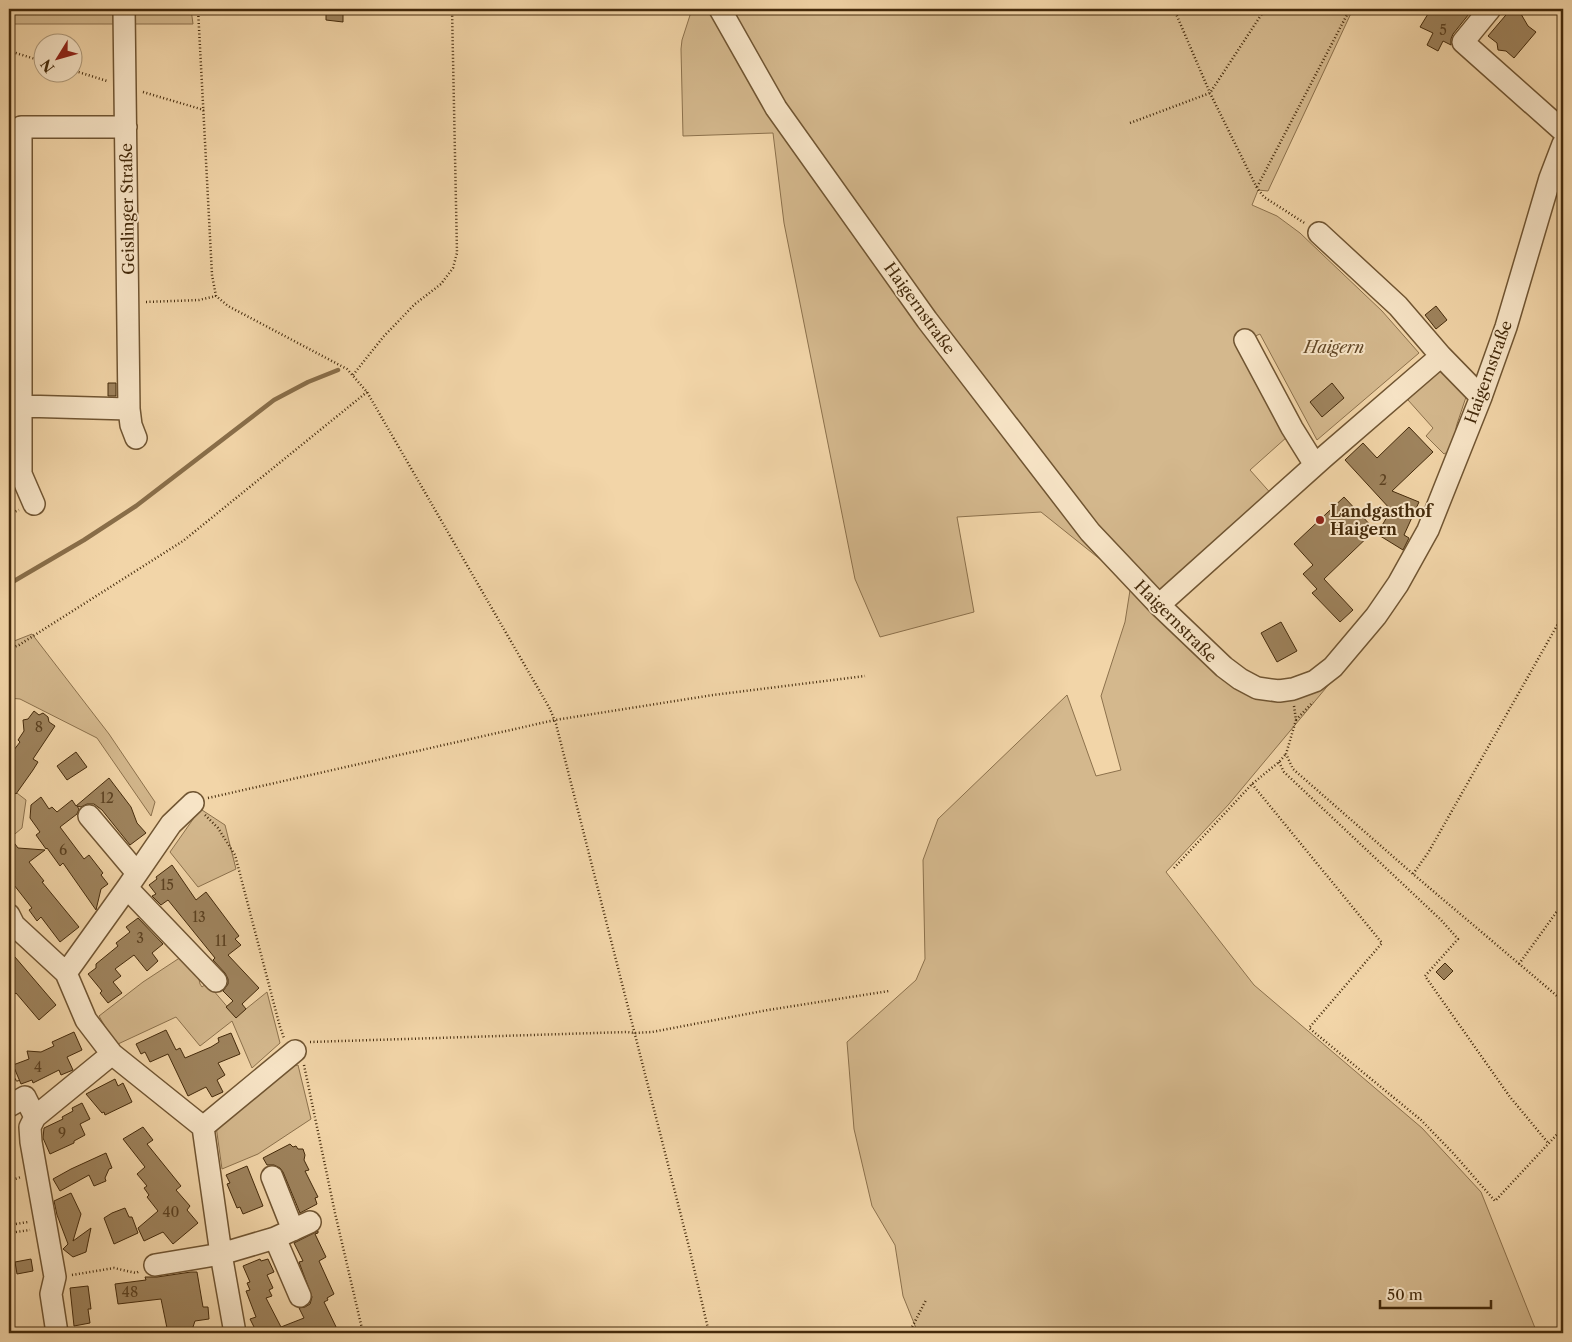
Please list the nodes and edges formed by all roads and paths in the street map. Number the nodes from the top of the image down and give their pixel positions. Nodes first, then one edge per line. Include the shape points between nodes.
1 (124, 9) edge
2 (198, 9) edge
3 (452, 9) edge
4 (720, 9) edge
5 (1174, 9) edge
6 (1265, 9) edge
7 (1350, 9) edge
8 (1490, 9) edge
9 (9, 51) edge
10 (32, 58) edge
11 (1210, 93) junction
12 (1130, 122) dead end
13 (126, 127) junction
14 (1563, 131) edge
15 (1563, 144) edge
16 (1257, 188) junction
17 (1320, 233) joint
18 (216, 296) junction
19 (129, 303) junction
20 (15, 307) edge
21 (1245, 340) dead end
22 (1441, 356) junction
23 (353, 375) junction
24 (367, 392) junction
25 (1481, 397) junction
26 (22, 406) junction
27 (130, 409) junction
28 (136, 438) dead end
29 (1315, 464) junction
30 (34, 504) dead end
31 (1159, 605) junction
32 (1563, 615) edge
33 (9, 648) edge
34 (865, 676) dead end
35 (1293, 689) junction
36 (555, 720) junction
37 (1286, 754) junction
38 (1279, 762) junction
39 (1252, 784) junction
40 (193, 803) junction
41 (89, 816) dead end
42 (1174, 868) dead end
43 (1413, 874) junction
44 (132, 881) junction
45 (1563, 903) edge
46 (10, 924) edge
47 (1519, 964) junction
48 (66, 973) junction
49 (216, 981) dead end
50 (889, 991) dead end
51 (1563, 1001) edge
52 (635, 1034) junction
53 (298, 1049) junction
54 (112, 1054) junction
55 (9, 1106) edge
56 (35, 1117) junction
57 (203, 1127) junction
58 (1563, 1128) edge
59 (1549, 1144) junction
60 (272, 1177) dead end
61 (293, 1230) junction
62 (220, 1254) junction
63 (155, 1265) joint
64 (55, 1278) junction
65 (300, 1296) dead end
66 (926, 1300) dead end
67 (57, 1333) edge
68 (235, 1333) edge
69 (363, 1333) edge
70 (709, 1333) edge
71 (908, 1333) edge

1 - 13 street, Geislinger Straße
2 - 18 path via 212,275
3 - 23 path via 457,253 453,268 442,284 415,304 384,336
4 - 31 street, Haigernstraße via 776,108 927,320 1090,532
5 - 11 path
6 - 11 path
7 - 16 path
8 - 14 street via 1463,42
9 - 10 path
11 - 12 path
11 - 16 path
13 - 19 street, Geislinger Straße
13 - 20 street via 22,126
15 - 25 street, Haigernstraße
16 - 17 path via 1264,197
17 - 22 street via 1398,306
18 - 19 path via 199,300
18 - 23 path via 228,306
19 - 27 street, Geislinger Straße
20 - 26 street
21 - 29 street
22 - 25 street
22 - 29 street
23 - 24 path
24 - 33 path via 183,541 19,645
24 - 36 path
25 - 35 street, Haigernstraße via 1428,530 1398,584 1333,667 1315,681
26 - 27 street
26 - 30 street via 21,474
27 - 28 street, Geislinger Straße
29 - 31 street
31 - 35 street, Haigernstraße via 1240,679 1257,688
32 - 43 path via 1428,854
34 - 36 path via 713,695
35 - 37 path via 1296,720
36 - 40 path
36 - 52 path
37 - 38 path
37 - 43 path via 1292,769
38 - 39 path
38 - 59 path via 1284,772 1458,939 1425,976 1510,1097
39 - 42 path
39 - 59 path via 1382,943 1309,1028 1421,1120 1495,1201
40 - 44 street via 171,824
40 - 53 path via 218,828 235,855 280,1027 288,1046
41 - 44 street
43 - 47 path
44 - 48 street
44 - 49 street
45 - 47 path
46 - 48 street
47 - 51 path
48 - 54 street via 86,1020
50 - 52 path
52 - 53 path via 304,1042
52 - 70 path
53 - 57 street
53 - 69 path
54 - 56 street
54 - 57 street
55 - 56 street via 25,1097
56 - 64 street via 30,1127 31,1142
57 - 62 street
58 - 59 path
60 - 61 street
61 - 62 street
61 - 65 street
62 - 63 street
62 - 68 street
63 - 64 path via 136,1273 114,1268
64 - 67 street via 51,1294
66 - 71 path

